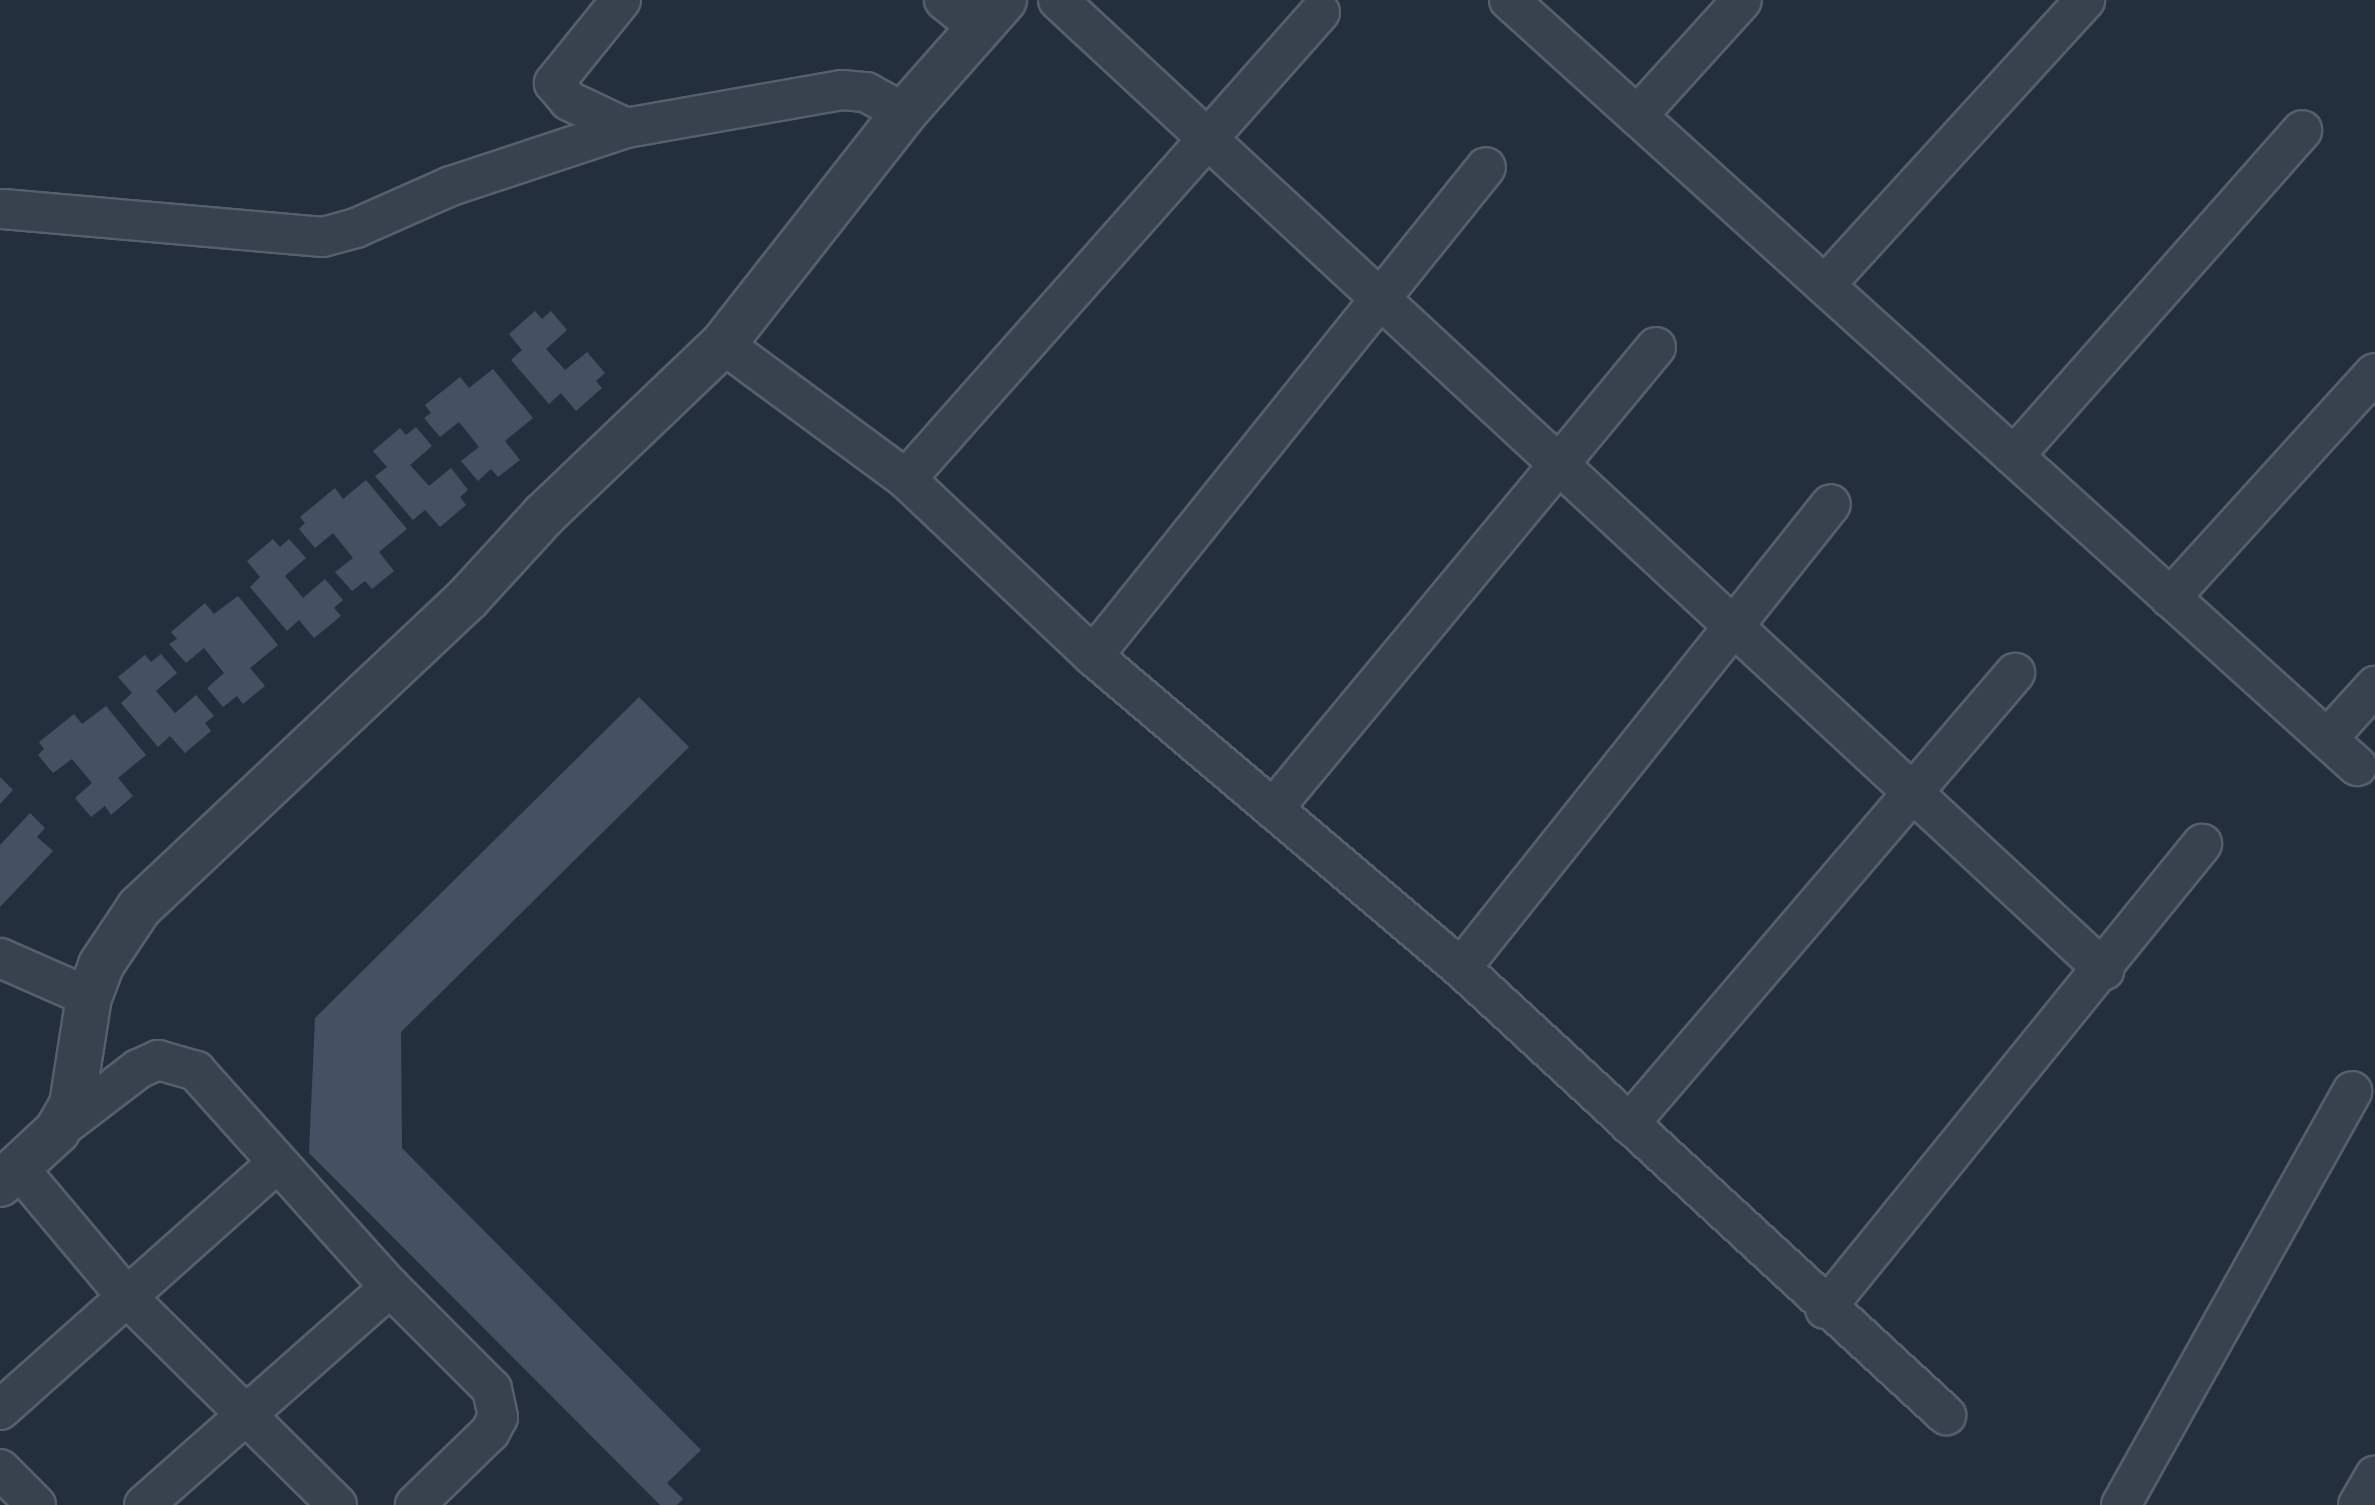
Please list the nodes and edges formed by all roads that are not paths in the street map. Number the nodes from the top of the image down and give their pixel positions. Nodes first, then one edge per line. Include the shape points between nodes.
1 (619, 0) edge
2 (944, 0) edge
3 (1058, 0) edge
4 (1509, 0) edge
5 (1742, 0) edge
6 (2085, 0) edge
7 (1320, 12) dead end
8 (991, 14) edge
9 (904, 113) junction
10 (1637, 116) junction
11 (626, 128) junction
12 (2302, 130) dead end
13 (1206, 141) junction
14 (1486, 167) dead end
15 (3, 209) dead end
16 (1825, 285) junction
17 (1378, 300) junction
18 (723, 344) junction
19 (1656, 347) dead end
20 (2375, 373) edge
21 (2014, 456) junction
22 (1558, 466) junction
23 (906, 479) junction
24 (1831, 504) dead end
25 (2170, 598) junction
26 (1733, 627) junction
27 (1093, 656) junction
28 (2015, 673) dead end
29 (2375, 686) edge
30 (2327, 739) junction
31 (2357, 766) dead end
32 (1913, 793) junction
33 (1273, 809) junction
34 (2202, 844) dead end
35 (0, 958) edge
36 (1461, 968) junction
37 (2104, 970) junction
38 (89, 997) junction
39 (2352, 1091) dead end
40 (1629, 1124) junction
41 (57, 1131) junction
42 (276, 1164) junction
43 (10, 1177) edge
44 (390, 1287) junction
45 (126, 1296) junction
46 (1825, 1309) junction
47 (0, 1410) edge
48 (246, 1412) junction
49 (1946, 1415) dead end
50 (0, 1469) edge
51 (2375, 1476) edge
52 (36, 1505) edge
53 (144, 1505) edge
54 (337, 1505) edge
55 (415, 1505) edge
56 (2121, 1505) edge
57 (2358, 1505) edge

1 - 11 street via 554,83 569,101
2 - 8 street
3 - 13 street
4 - 10 street
5 - 10 street
6 - 16 street
7 - 13 street
8 - 9 street
9 - 11 street via 866,92 842,90
9 - 18 street
10 - 16 street
11 - 15 street via 451,186 323,237
12 - 21 street
13 - 17 street
13 - 23 street
14 - 17 street
16 - 21 street
17 - 22 street
17 - 27 street
18 - 23 street
18 - 38 street via 544,515 468,598 139,908 101,965
19 - 22 street
20 - 25 street
21 - 25 street
22 - 26 street
22 - 33 street
23 - 27 street
24 - 26 street
25 - 30 street
26 - 32 street
26 - 36 street
27 - 33 street
28 - 32 street
29 - 30 street
30 - 31 street
32 - 37 street
32 - 40 street
33 - 36 street
34 - 37 street
35 - 38 street
36 - 40 street
37 - 46 street
38 - 41 street via 81,1069 72,1105
39 - 56 street
40 - 46 street
41 - 42 street via 138,1069 158,1060 178,1063 196,1071
41 - 43 street
42 - 44 street
42 - 45 street
43 - 45 street
44 - 48 street
44 - 55 street via 492,1389 499,1405 490,1432
45 - 47 street
45 - 48 street
46 - 49 street
48 - 53 street
48 - 54 street
50 - 52 street
51 - 57 street

